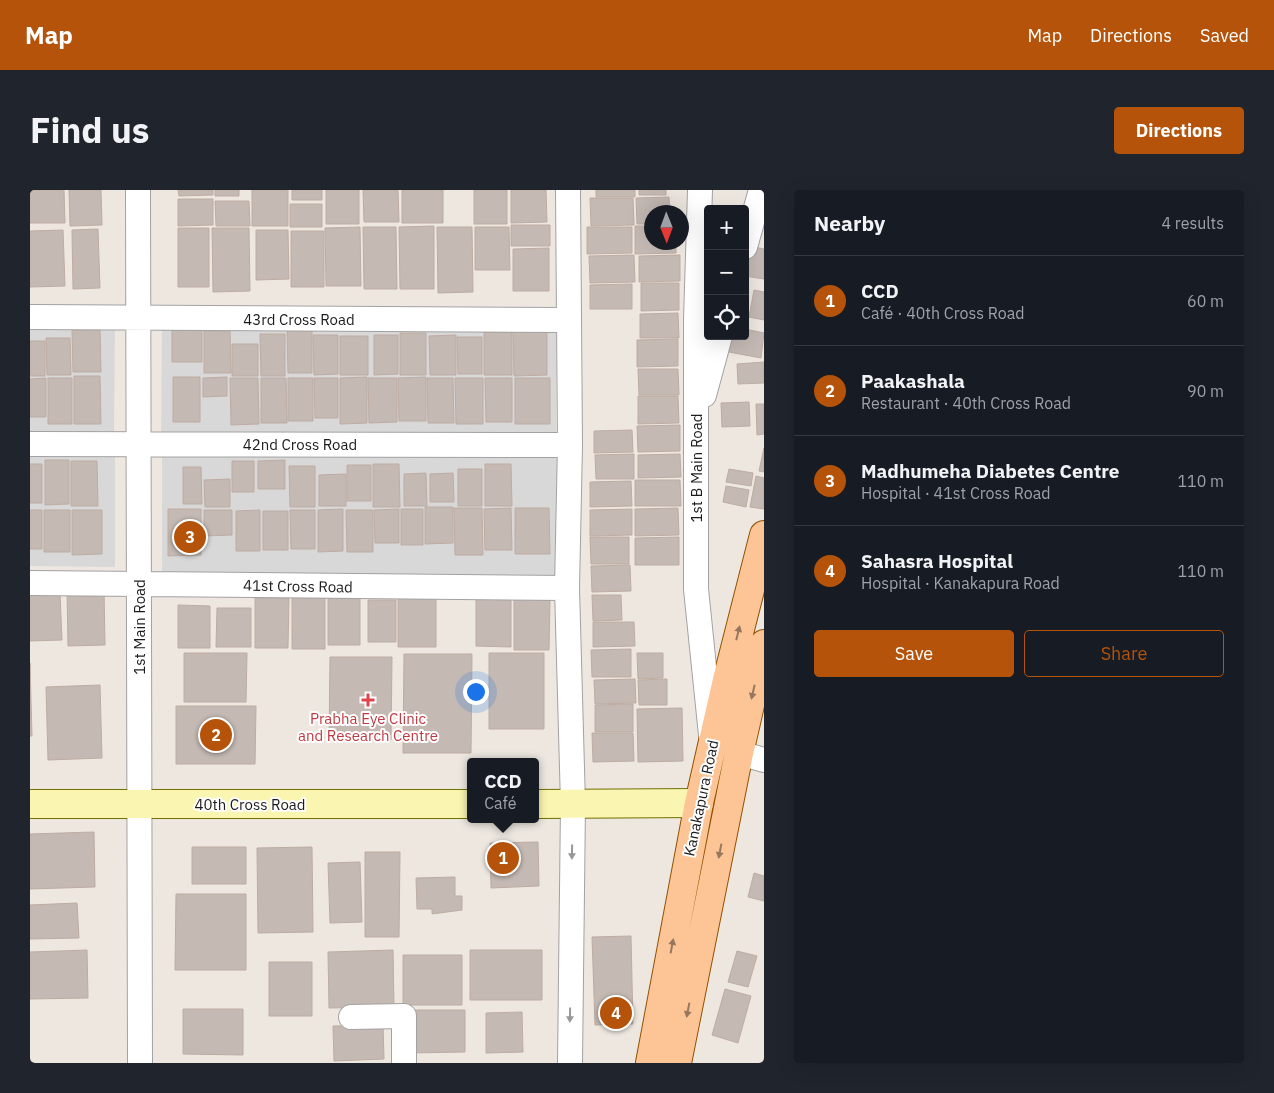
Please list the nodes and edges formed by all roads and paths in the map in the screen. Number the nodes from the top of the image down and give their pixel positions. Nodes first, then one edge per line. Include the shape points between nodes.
1 (138, 190) edge
2 (568, 190) edge
3 (700, 190) edge
4 (761, 190) edge
5 (749, 233) edge
6 (30, 317) edge
7 (139, 318) junction
8 (568, 320) junction
9 (719, 340) edge
10 (696, 423) junction
11 (30, 444) edge
12 (139, 444) junction
13 (570, 445) junction
14 (764, 535) edge
15 (30, 583) edge
16 (139, 584) junction
17 (566, 588) junction
18 (764, 644) edge
19 (712, 746) junction
20 (751, 756) edge
21 (699, 803) junction
22 (30, 804) edge
23 (139, 804) junction
24 (467, 804) edge
25 (539, 804) edge
26 (573, 804) junction
27 (351, 1017) dead end
28 (140, 1063) edge
29 (404, 1063) edge
30 (570, 1063) edge
31 (650, 1063) edge
32 (677, 1063) edge

1 - 7 street, 1st Main Road
2 - 8 street
3 - 10 street, 1st B Main Road
4 - 5 street
6 - 7 street, 43rd Cross Road
7 - 8 street, 43rd Cross Road
7 - 12 street, 1st Main Road
8 - 13 street
9 - 10 street
10 - 19 street, 1st B Main Road via 696,589
11 - 12 street, 42nd Cross Road
12 - 13 street, 42nd Cross Road
12 - 16 street, 1st Main Road
13 - 17 street
19 -> 14 main road, Kanakapura Road
15 - 16 street, 41st Cross Road
16 - 17 street, 41st Cross Road
16 - 23 street, 1st Main Road
17 - 26 street
18 -> 20 main road, Kanakapura Road
19 - 21 main road, Kanakapura Road
20 -> 32 main road, Kanakapura Road
21 - 26 street
31 -> 21 main road, Kanakapura Road
22 - 23 street, 40th Cross Road
23 - 24 street, 40th Cross Road
23 - 28 street, 1st Main Road
25 - 26 street
26 -> 30 street
27 - 29 street via 404,1016

